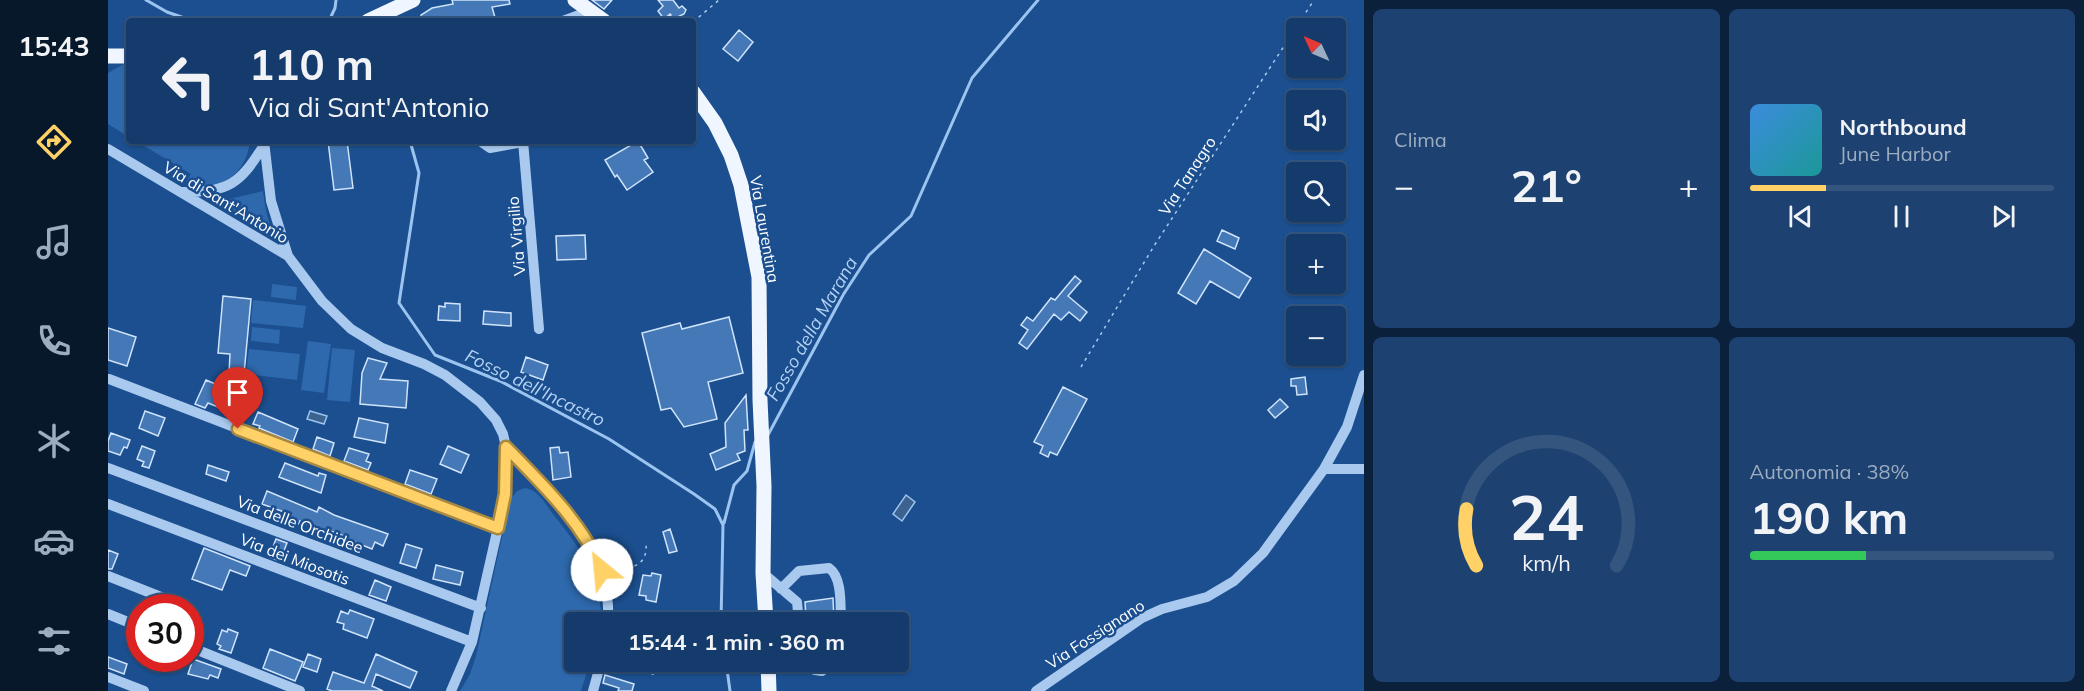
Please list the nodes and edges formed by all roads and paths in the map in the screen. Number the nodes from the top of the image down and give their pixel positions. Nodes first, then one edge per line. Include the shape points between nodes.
1 (412, 0) edge
2 (575, 0) edge
3 (719, 0) edge
4 (1314, 0) edge
5 (590, 11) junction
6 (373, 18) edge
7 (570, 18) edge
8 (600, 18) edge
9 (696, 19) edge
10 (696, 96) edge
11 (263, 144) edge
12 (264, 144) edge
13 (484, 144) edge
14 (509, 144) edge
15 (523, 144) edge
16 (108, 149) edge
17 (181, 192) junction
18 (288, 256) junction
19 (538, 329) dead end
20 (1081, 367) dead end
21 (1364, 375) edge
22 (109, 380) edge
23 (506, 447) junction
24 (108, 468) edge
25 (1324, 469) junction
26 (1364, 470) edge
27 (108, 504) edge
28 (498, 528) junction
29 (646, 542) dead end
30 (763, 573) junction
31 (108, 576) edge
32 (604, 576) junction
33 (781, 589) junction
34 (153, 594) edge
35 (481, 608) junction
36 (608, 612) edge
37 (765, 612) edge
38 (798, 612) edge
39 (840, 612) edge
40 (108, 614) edge
41 (126, 621) edge
42 (472, 642) junction
43 (204, 653) edge
44 (598, 672) edge
45 (768, 672) edge
46 (108, 677) edge
47 (144, 691) edge
48 (300, 691) edge
49 (451, 691) edge
50 (593, 691) edge
51 (769, 691) edge
52 (1036, 691) edge

1 - 6 main road
2 - 5 main road
3 - 9 path
4 - 20 path, Via Tanagro via 1154,246
5 - 7 street
5 - 8 main road
10 - 30 main road, Via Laurentina via 727,144 743,196 759,277
11 - 17 street via 248,169 231,185 214,191
12 - 18 street via 271,201
13 - 14 street via 490,148
15 - 19 street, Via Virgilio
16 - 17 street, Via di Sant'Antonio
17 - 18 street, Via di Sant'Antonio
18 - 23 street, Via di Sant'Antonio via 322,301 351,329 382,348 439,371 473,396 496,420
21 - 25 street, Via Fossignano via 1347,427
22 - 28 street
23 - 28 street, Via di Sant'Antonio via 505,494
23 - 32 street via 570,518
24 - 35 street, Via delle Orchidee
25 - 26 street
25 - 52 street, Via Fossignano via 1266,549 1234,581 1203,598 1142,618
27 - 42 street, Via dei Miosotis
28 - 35 street, Via di Sant'Antonio
29 - 32 path via 644,560
30 - 33 street
30 - 37 main road, Via Laurentina
31 - 34 street
32 - 36 street
33 - 38 street via 797,602
33 - 39 street via 799,571 829,568 837,580
35 - 42 street, Via di Sant'Antonio
40 - 41 street
42 - 49 street, Via di Sant'Antonio
43 - 48 street
44 - 50 street
45 - 51 main road
46 - 47 street

